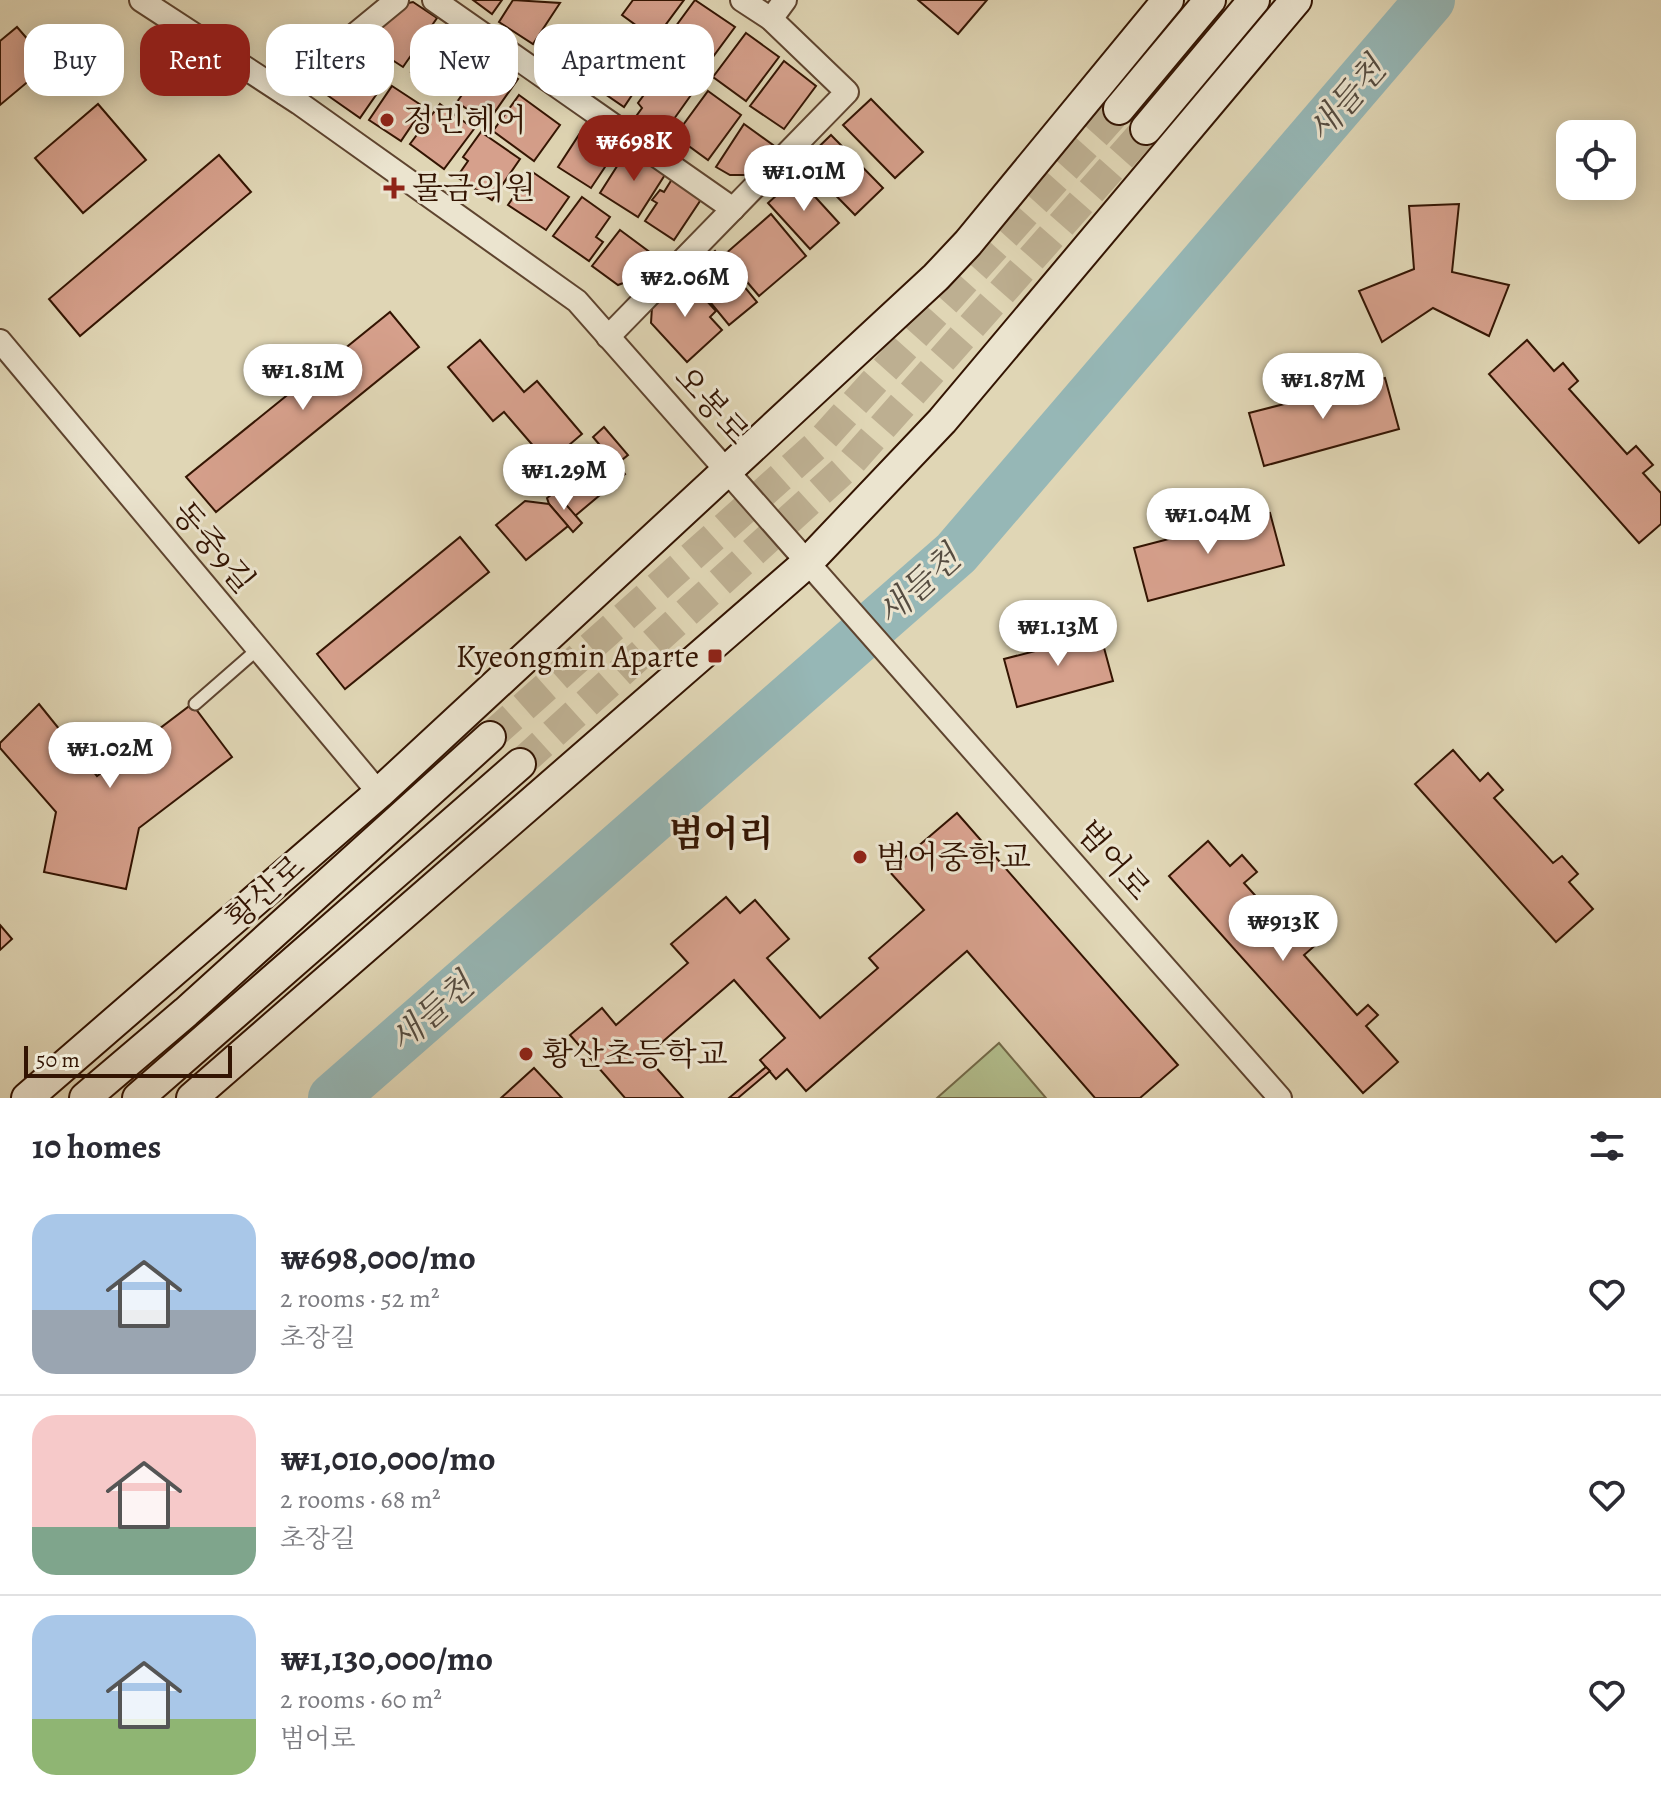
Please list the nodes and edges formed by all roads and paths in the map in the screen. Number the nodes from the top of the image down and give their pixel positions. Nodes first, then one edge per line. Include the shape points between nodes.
1 (141, 0) edge
2 (397, 0) edge
3 (434, 0) edge
4 (742, 0) edge
5 (785, 0) edge
6 (1168, 0) edge
7 (1210, 0) edge
8 (1254, 0) edge
9 (1296, 0) edge
10 (771, 19) junction
11 (368, 24) edge
12 (266, 81) edge
13 (288, 96) edge
14 (1119, 109) tunnel mouth
15 (1146, 129) tunnel mouth
16 (733, 209) junction
17 (608, 337) junction
18 (0, 341) edge
19 (729, 473) junction
20 (808, 562) junction
21 (258, 649) junction
22 (195, 704) dead end
23 (490, 737) tunnel mouth
24 (520, 764) tunnel mouth
25 (379, 793) junction
26 (27, 1098) edge
27 (85, 1098) edge
28 (138, 1098) edge
29 (192, 1098) edge
30 (1280, 1098) edge

1 - 12 street, 오봉로
2 - 11 street
3 - 16 street
4 - 10 street
5 - 10 street
6 - 19 main road via 968,243
7 - 14 main road
8 - 15 main road
9 - 20 main road via 942,421
10 - 16 street via 847,92
13 - 17 street, 오봉로 via 577,301
16 - 17 street
17 - 19 street, 오봉로
18 - 21 street, 동중9길
19 - 20 street, 오봉로
19 - 25 main road
20 - 29 main road
20 - 30 street, 범어로
21 - 22 lane
21 - 25 street, 동중9길
23 - 27 main road, 황산로
24 - 28 main road
25 - 26 main road

